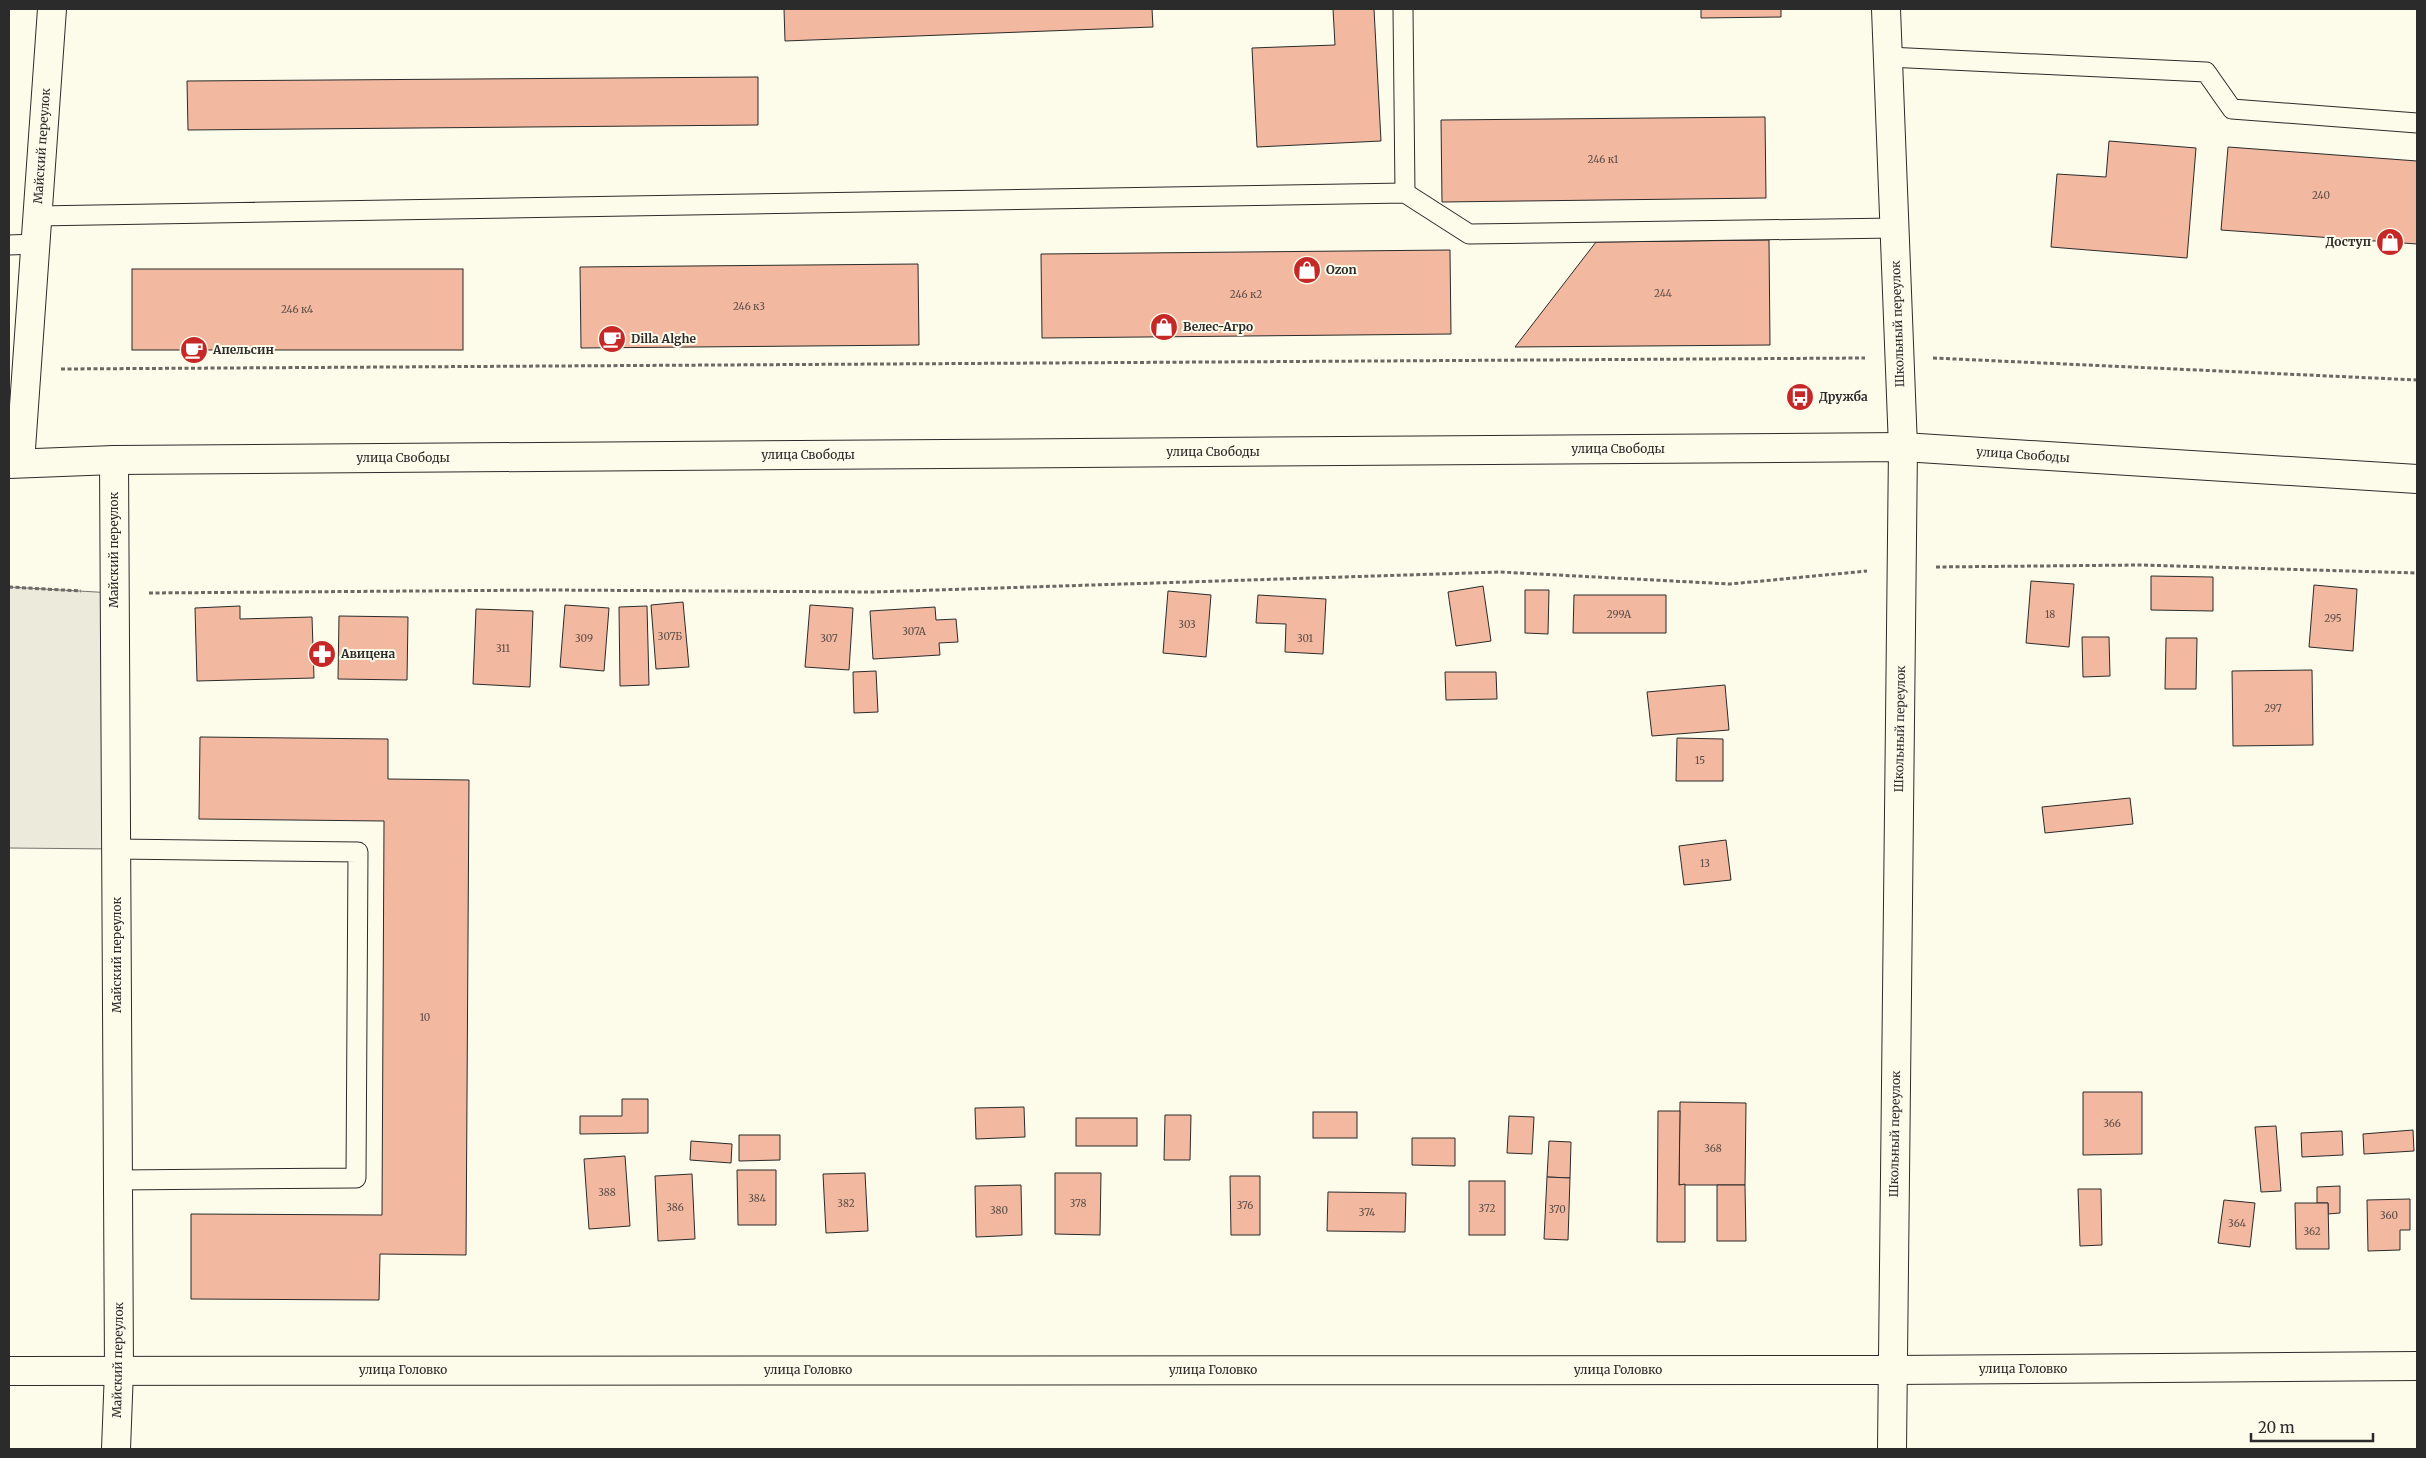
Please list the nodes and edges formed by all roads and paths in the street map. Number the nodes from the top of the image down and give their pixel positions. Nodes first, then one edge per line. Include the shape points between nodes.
1 (52, 9) edge
2 (1403, 9) edge
3 (1886, 9) edge
4 (1888, 57) junction
5 (2417, 123) edge
6 (1405, 193) junction
7 (37, 216) junction
8 (1894, 228) junction
9 (22, 244) edge
10 (1900, 358) junction
11 (26, 374) junction
12 (2417, 380) edge
13 (1903, 447) junction
14 (114, 460) junction
15 (14, 463) edge
16 (2417, 479) edge
17 (1902, 568) junction
18 (2417, 573) edge
19 (9, 587) edge
20 (114, 592) junction
21 (116, 849) junction
22 (118, 1180) junction
23 (2417, 1366) edge
24 (119, 1370) junction
25 (1892, 1370) junction
26 (9, 1371) edge
27 (116, 1449) edge
28 (1892, 1449) edge

1 - 7 street, Майский переулок
2 - 6 lane
3 - 4 street, Школьный переулок
4 - 5 lane via 2206,72 2232,109
4 - 8 street, Школьный переулок
6 - 7 lane
6 - 8 lane via 1469,234
7 - 9 street, Майский переулок
8 - 10 street, Школьный переулок
9 - 11 street, Майский переулок
10 - 11 path via 60,369
10 - 12 path via 1960,358
10 - 13 street, Школьный переулок
11 - 15 street, Майский переулок
13 - 14 street, улица Свободы
13 - 16 street, улица Свободы
13 - 17 street, Школьный переулок
14 - 15 street, улица Свободы
14 - 20 street, Майский переулок
17 - 18 path via 2140,565
17 - 20 path via 1730,584 1500,572 873,592
17 - 25 street, Школьный переулок
19 - 20 path
20 - 21 street, Майский переулок
21 - 22 street, Майский переулок
21 - 22 lane via 358,852 356,1178
22 - 24 street, Майский переулок
23 - 25 street, улица Головко
24 - 25 street, улица Головко
24 - 26 street, улица Головко
24 - 27 street, Майский переулок
25 - 28 street, Школьный переулок

